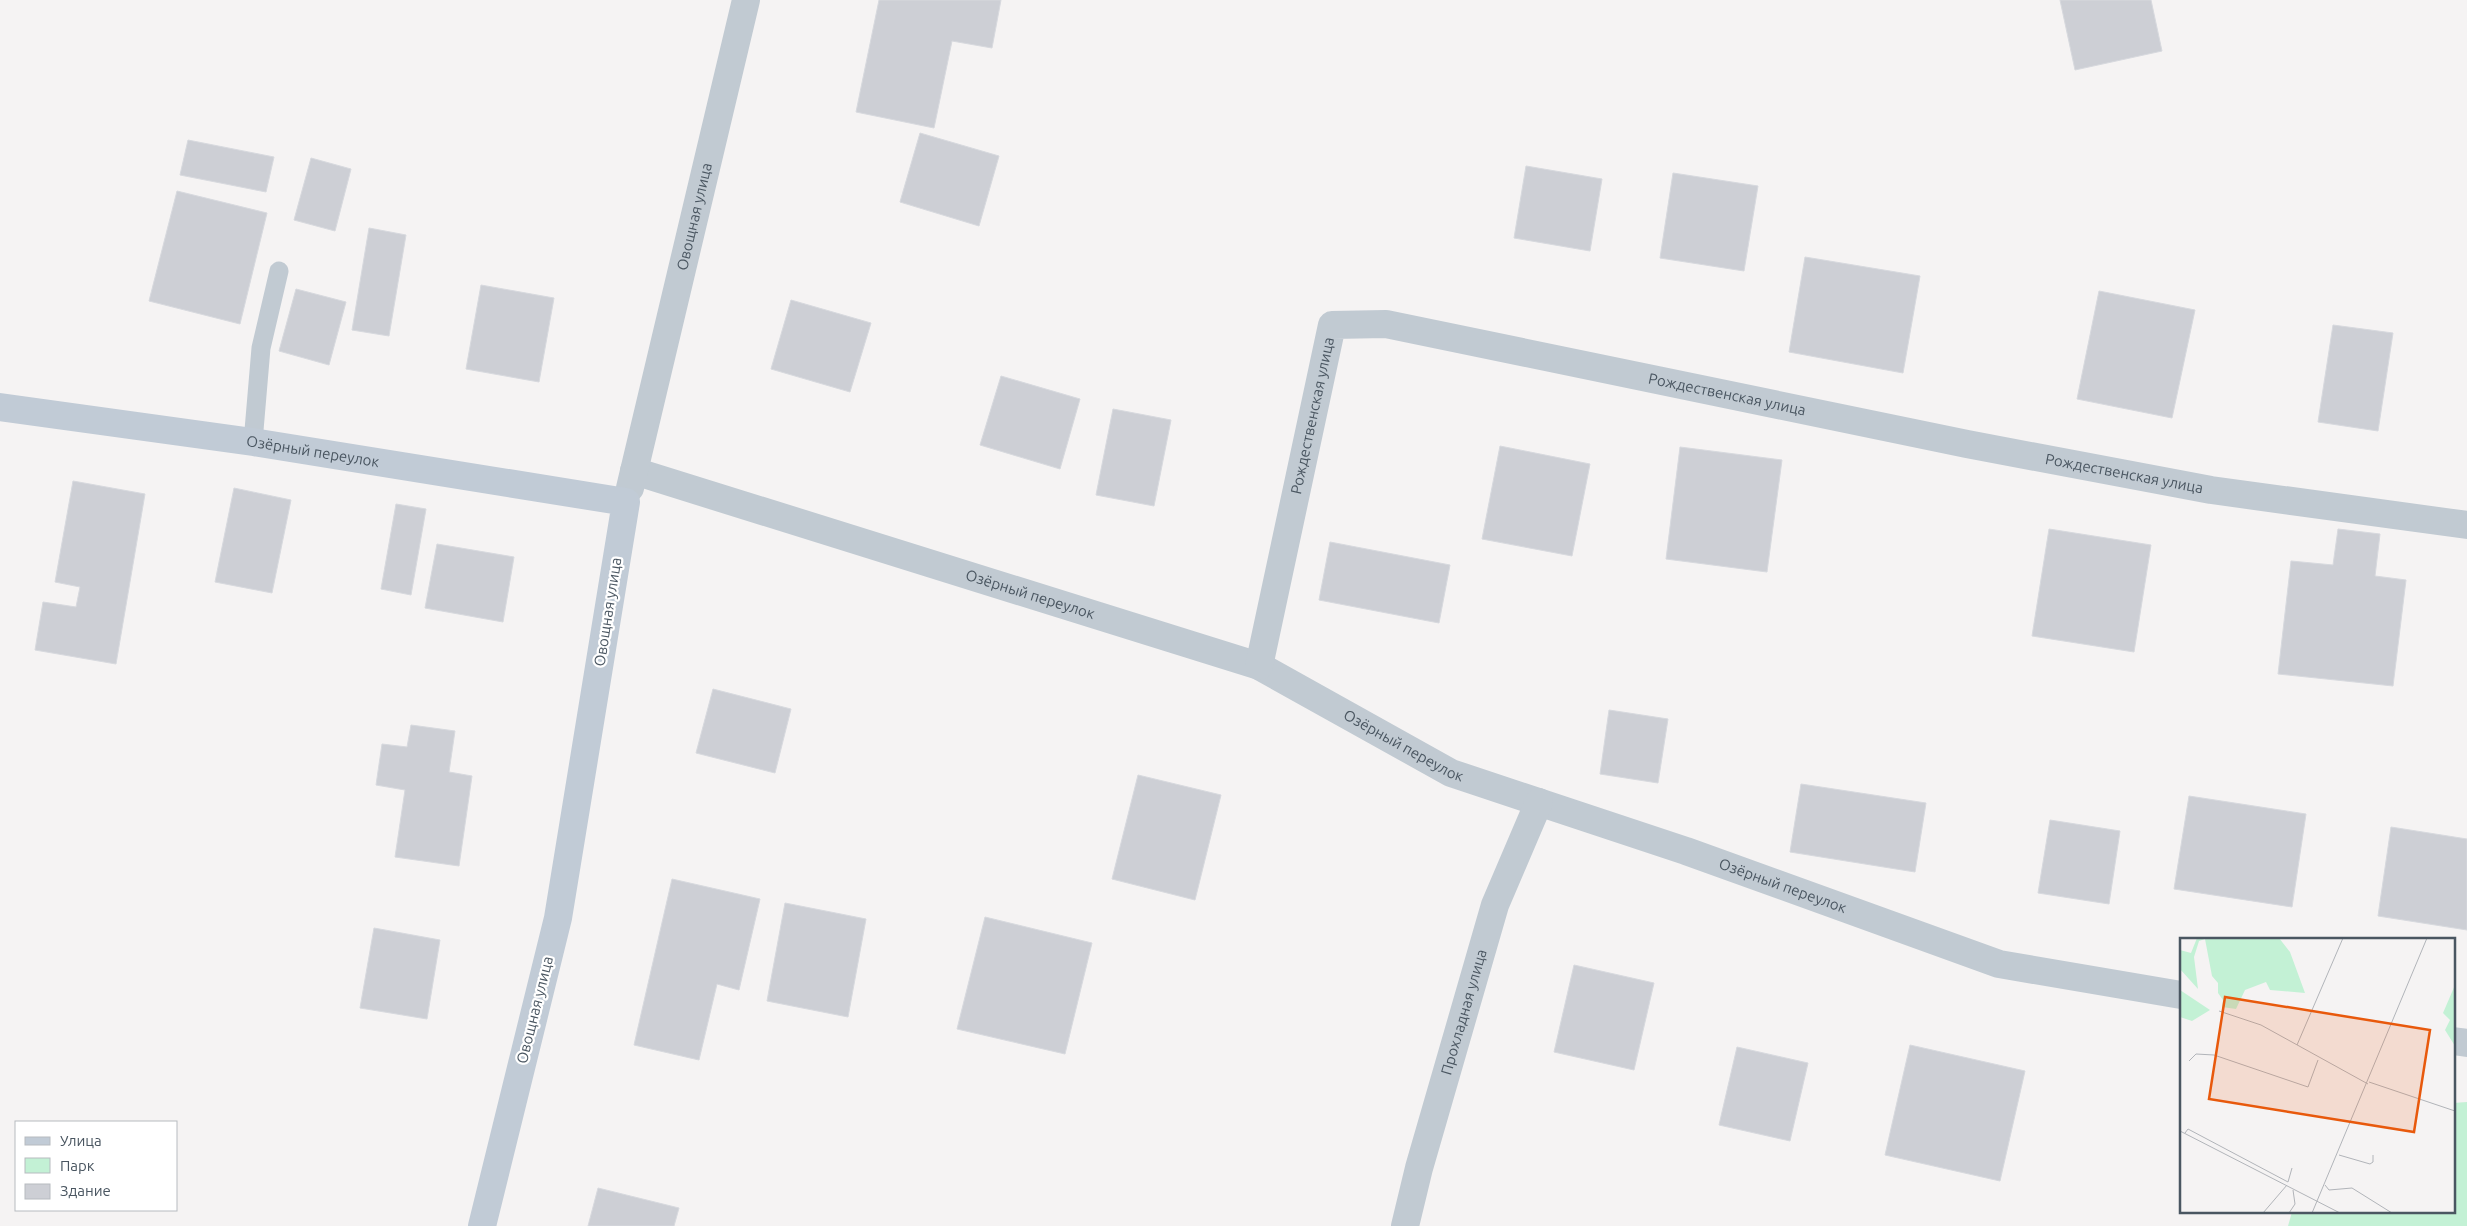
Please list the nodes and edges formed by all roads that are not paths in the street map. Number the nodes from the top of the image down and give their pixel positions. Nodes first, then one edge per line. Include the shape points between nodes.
1 (746, 0) edge
2 (279, 271) dead end
3 (0, 407) edge
4 (253, 442) junction
5 (634, 471) junction
6 (626, 502) junction
7 (2467, 525) edge
8 (1258, 666) junction
9 (1539, 802) junction
10 (2180, 995) edge
11 (2454, 1041) edge
12 (2467, 1043) edge
13 (482, 1226) edge
14 (1405, 1226) edge

1 - 5 street, Овощная улица
2 - 4 lane via 262,348
3 - 4 street, Озёрный переулок
4 - 6 street, Озёрный переулок
5 - 6 street, Овощная улица
5 - 8 street, Озёрный переулок
6 - 13 street, Овощная улица via 558,918
7 - 8 street, Рождественская улица via 2211,490 1967,444 1386,324 1332,325
8 - 9 street, Озёрный переулок via 1451,773
9 - 10 street, Озёрный переулок via 1686,851 1999,964
9 - 14 street, Прохладная улица via 1496,905
11 - 12 street

